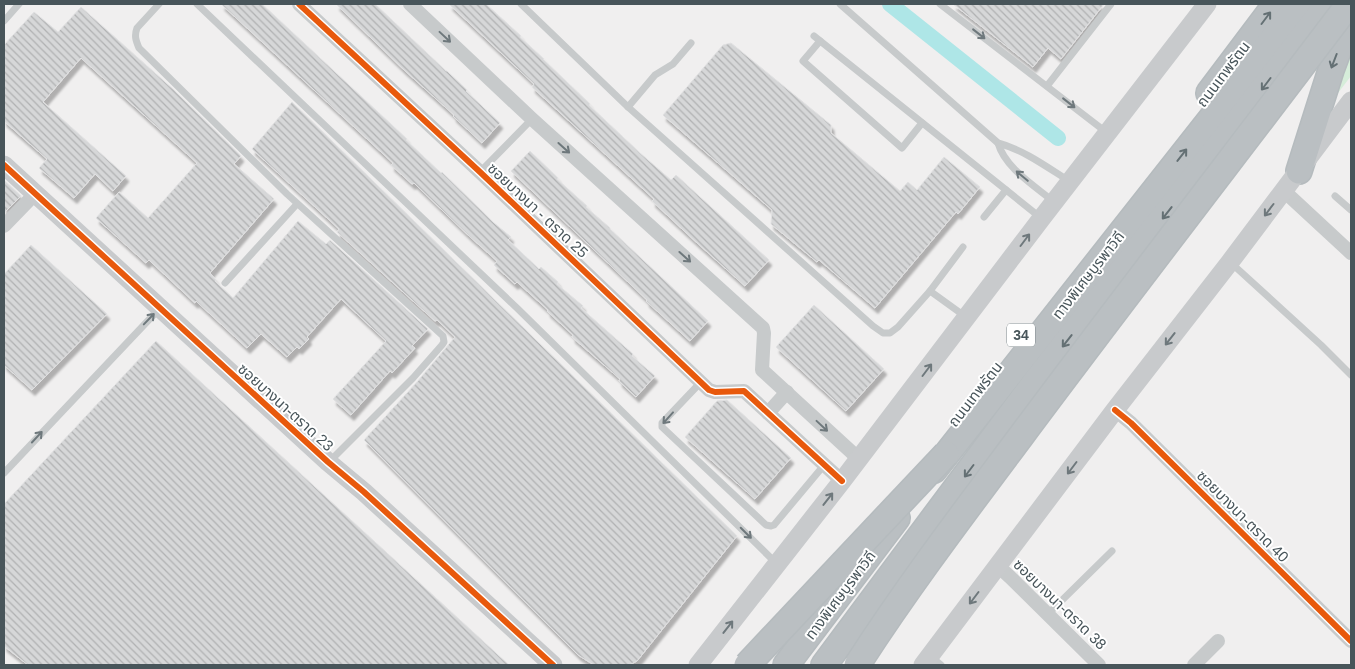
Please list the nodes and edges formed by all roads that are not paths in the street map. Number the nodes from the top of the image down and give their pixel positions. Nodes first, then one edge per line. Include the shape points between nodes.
1 (19, 4) edge
2 (159, 4) edge
3 (197, 4) edge
4 (299, 4) edge
5 (410, 4) edge
6 (521, 4) edge
7 (840, 4) edge
8 (940, 4) edge
9 (1111, 4) edge
10 (1276, 4) edge
11 (1299, 4) edge
12 (1328, 4) edge
13 (1349, 4) edge
14 (1202, 7) edge
15 (1351, 16) edge
16 (4, 21) edge
17 (692, 43) dead end
18 (1047, 86) junction
19 (1351, 101) edge
20 (628, 107) junction
21 (532, 119) junction
22 (922, 123) junction
23 (1108, 133) junction
24 (998, 143) junction
25 (4, 165) edge
26 (1299, 171) junction
27 (480, 172) junction
28 (1070, 181) junction
29 (1006, 190) junction
30 (1284, 191) junction
31 (35, 194) junction
32 (1335, 196) dead end
33 (1054, 202) junction
34 (297, 204) junction
35 (1351, 210) edge
36 (984, 217) dead end
37 (1041, 219) junction
38 (4, 226) edge
39 (963, 247) dead end
40 (1351, 253) edge
41 (1230, 262) junction
42 (225, 283) dead end
43 (930, 291) junction
44 (161, 308) junction
45 (966, 317) junction
46 (1351, 375) edge
47 (701, 382) junction
48 (787, 392) junction
49 (1115, 410) junction
50 (768, 413) junction
51 (946, 454) junction
52 (859, 459) junction
53 (328, 462) junction
54 (825, 464) junction
55 (4, 473) edge
56 (842, 481) junction
57 (1112, 551) dead end
58 (778, 564) junction
59 (998, 566) junction
60 (1048, 614) junction
61 (1218, 641) dead end
62 (1351, 641) edge
63 (931, 662) edge
64 (553, 665) edge
65 (698, 665) edge
66 (747, 665) edge
67 (765, 665) edge
68 (786, 665) edge
69 (824, 665) edge
70 (844, 665) edge
71 (857, 665) edge
72 (1099, 665) edge
73 (1194, 665) edge

1 - 16 lane
2 - 34 lane via 137,28 139,48
3 -> 58 lane via 510,302
4 - 27 street, ซอยบางนา - ตราด 25
5 -> 21 street
6 - 20 lane
7 - 24 lane
8 -> 18 lane
9 - 18 lane
67 -> 10 highway, ถนนเทพรัตน / 34
51 -> 11 highway, ทางพิเศษบูรพาวิถี
12 -> 69 highway, ทางพิเศษบูรพาวิถี via 1036,381
13 - 70 highway
13 - 71 highway, bridge via 1052,393 952,528
14 - 23 main road
15 -> 26 highway
17 - 20 lane via 673,64 655,75
18 -> 23 lane
19 - 26 main road
20 - 43 lane via 883,333 890,333 898,327
21 - 27 lane
21 -> 48 street via 763,328 762,370
22 - 22 lane via 817,39 802,61 902,148
22 - 29 lane
23 - 28 main road
24 - 28 lane via 1024,153
33 -> 24 lane via 1016,170 1000,151
25 - 31 main road, ซอยบางนา-ตราด 23
26 - 30 main road
27 - 47 street, ซอยบางนา - ตราด 25
28 - 33 main road
29 - 36 lane
29 - 37 lane
30 - 40 street
30 -> 41 main road
31 - 38 street
31 - 44 main road, ซอยบางนา-ตราด 23
32 - 35 lane
33 - 37 main road
34 - 42 lane
34 - 53 lane via 444,338 440,348 413,378
45 -> 37 main road
39 - 43 lane
41 - 46 lane
41 -> 49 main road
43 - 45 lane
44 - 53 main road, ซอยบางนา-ตราด 23
55 -> 44 lane
52 -> 45 main road
47 - 50 street, ซอยบางนา - ตราด 25 via 712,391 744,391
47 -> 54 lane via 662,423 662,427 766,525 774,525
48 - 50 street
48 -> 52 street
49 -> 59 main road
49 - 62 street, ซอยบางนา-ตราด 40
50 - 54 street, ซอยบางนา - ตราด 25
51 - 66 highway, bridge
51 - 68 highway, ทางพิเศษบูรพาวิถี, bridge
52 - 56 main road
53 - 64 main road, ซอยบางนา-ตราด 23
54 - 56 street, ซอยบางนา - ตราด 25
58 -> 56 main road
57 - 60 lane
65 -> 58 main road
59 - 60 street, ซอยบางนา-ตราด 38
59 -> 63 main road
60 - 72 street, ซอยบางนา-ตราด 38
61 - 73 street

